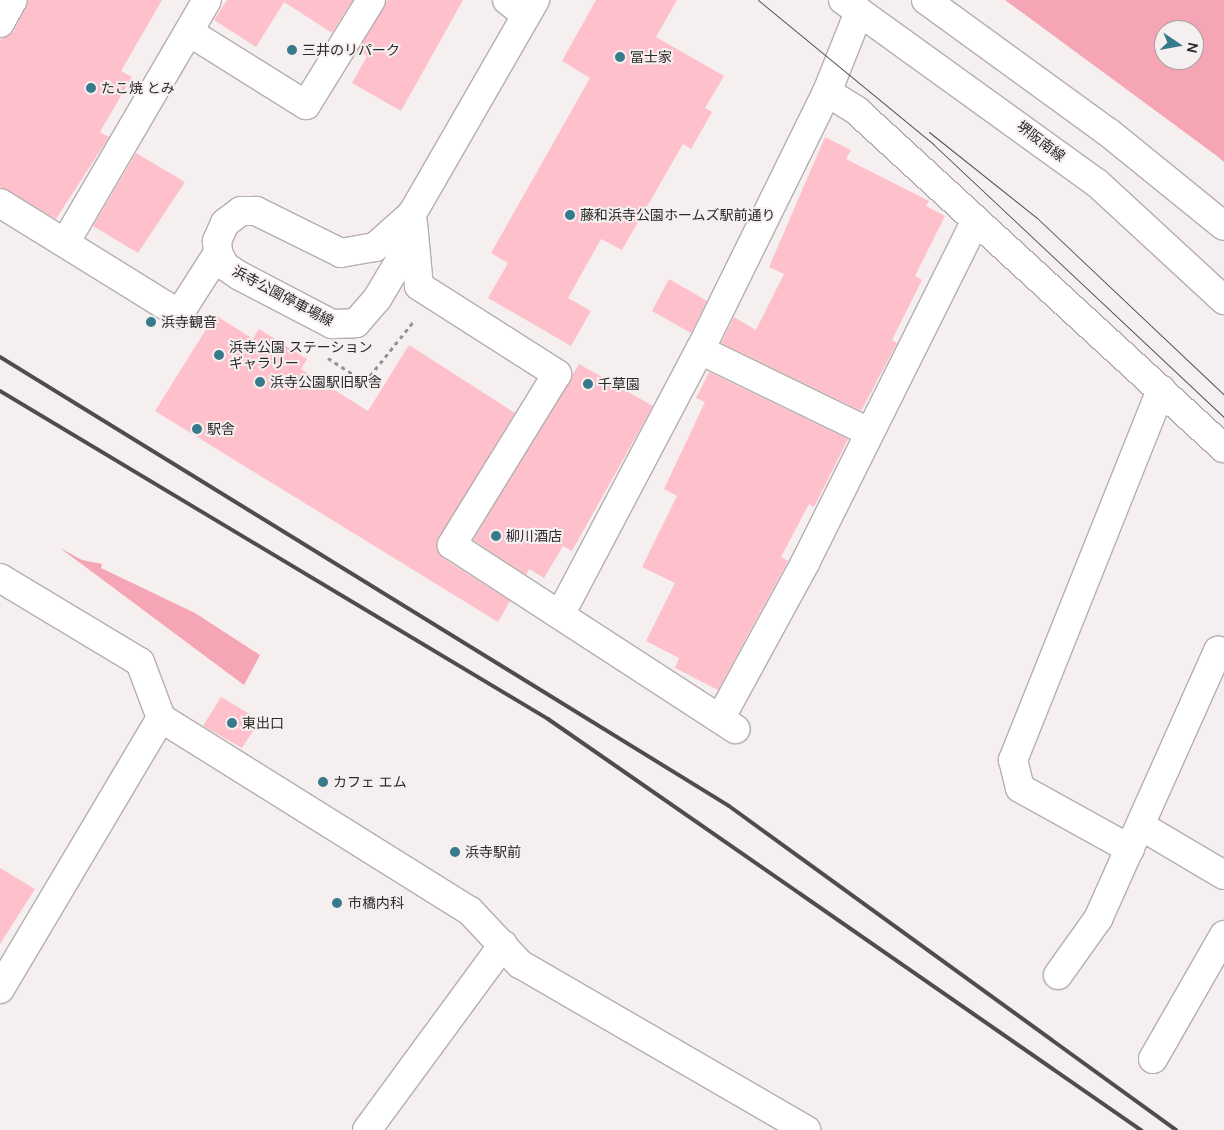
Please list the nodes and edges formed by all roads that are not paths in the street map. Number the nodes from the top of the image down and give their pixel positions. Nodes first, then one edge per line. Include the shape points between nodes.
1 (13, 0) edge
2 (207, 0) edge
3 (371, 0) edge
4 (926, 0) edge
5 (523, 5) edge
6 (851, 6) edge
7 (0, 23) edge
8 (189, 32) junction
9 (827, 92) junction
10 (0, 203) edge
11 (412, 214) junction
12 (976, 220) junction
13 (1224, 226) edge
14 (66, 243) junction
15 (218, 253) junction
16 (1224, 300) edge
17 (700, 350) junction
18 (1161, 390) junction
19 (869, 432) junction
20 (1224, 448) edge
21 (0, 578) edge
22 (560, 615) junction
23 (1218, 651) dead end
24 (161, 718) junction
25 (1135, 837) junction
26 (1224, 875) edge
27 (1224, 935) edge
28 (502, 945) junction
29 (1058, 975) dead end
30 (0, 989) edge
31 (1153, 1059) dead end
32 (367, 1130) edge
33 (806, 1130) edge

1 - 7 street
2 - 8 street
3 - 8 street via 306,105
4 - 13 street via 1108,132
5 - 11 street, 浜寺公園停車場線
6 - 9 street
6 - 16 street, 堺阪南線 via 1097,183
8 - 14 street
9 - 12 street via 857,111
9 - 17 street
10 - 14 street
11 - 15 street, 浜寺公園停車場線 via 375,247 341,253 256,211 241,211 225,223 217,241
11 - 15 street, 浜寺公園停車場線 via 405,252 377,298 356,323 343,326 332,324 240,276 225,266
11 - 22 street via 419,286 557,374 452,545
12 - 18 street
12 - 19 street
14 - 15 street via 179,314
17 - 19 street
17 - 22 street
18 - 20 street
18 - 25 street via 1013,760 1020,788
19 - 22 street via 728,724
21 - 24 street via 140,662
23 - 25 street
24 - 28 street via 425,880 470,911
24 - 30 street
25 - 26 street
25 - 29 street via 1098,920
27 - 31 street
28 - 32 street
28 - 33 street via 520,964

